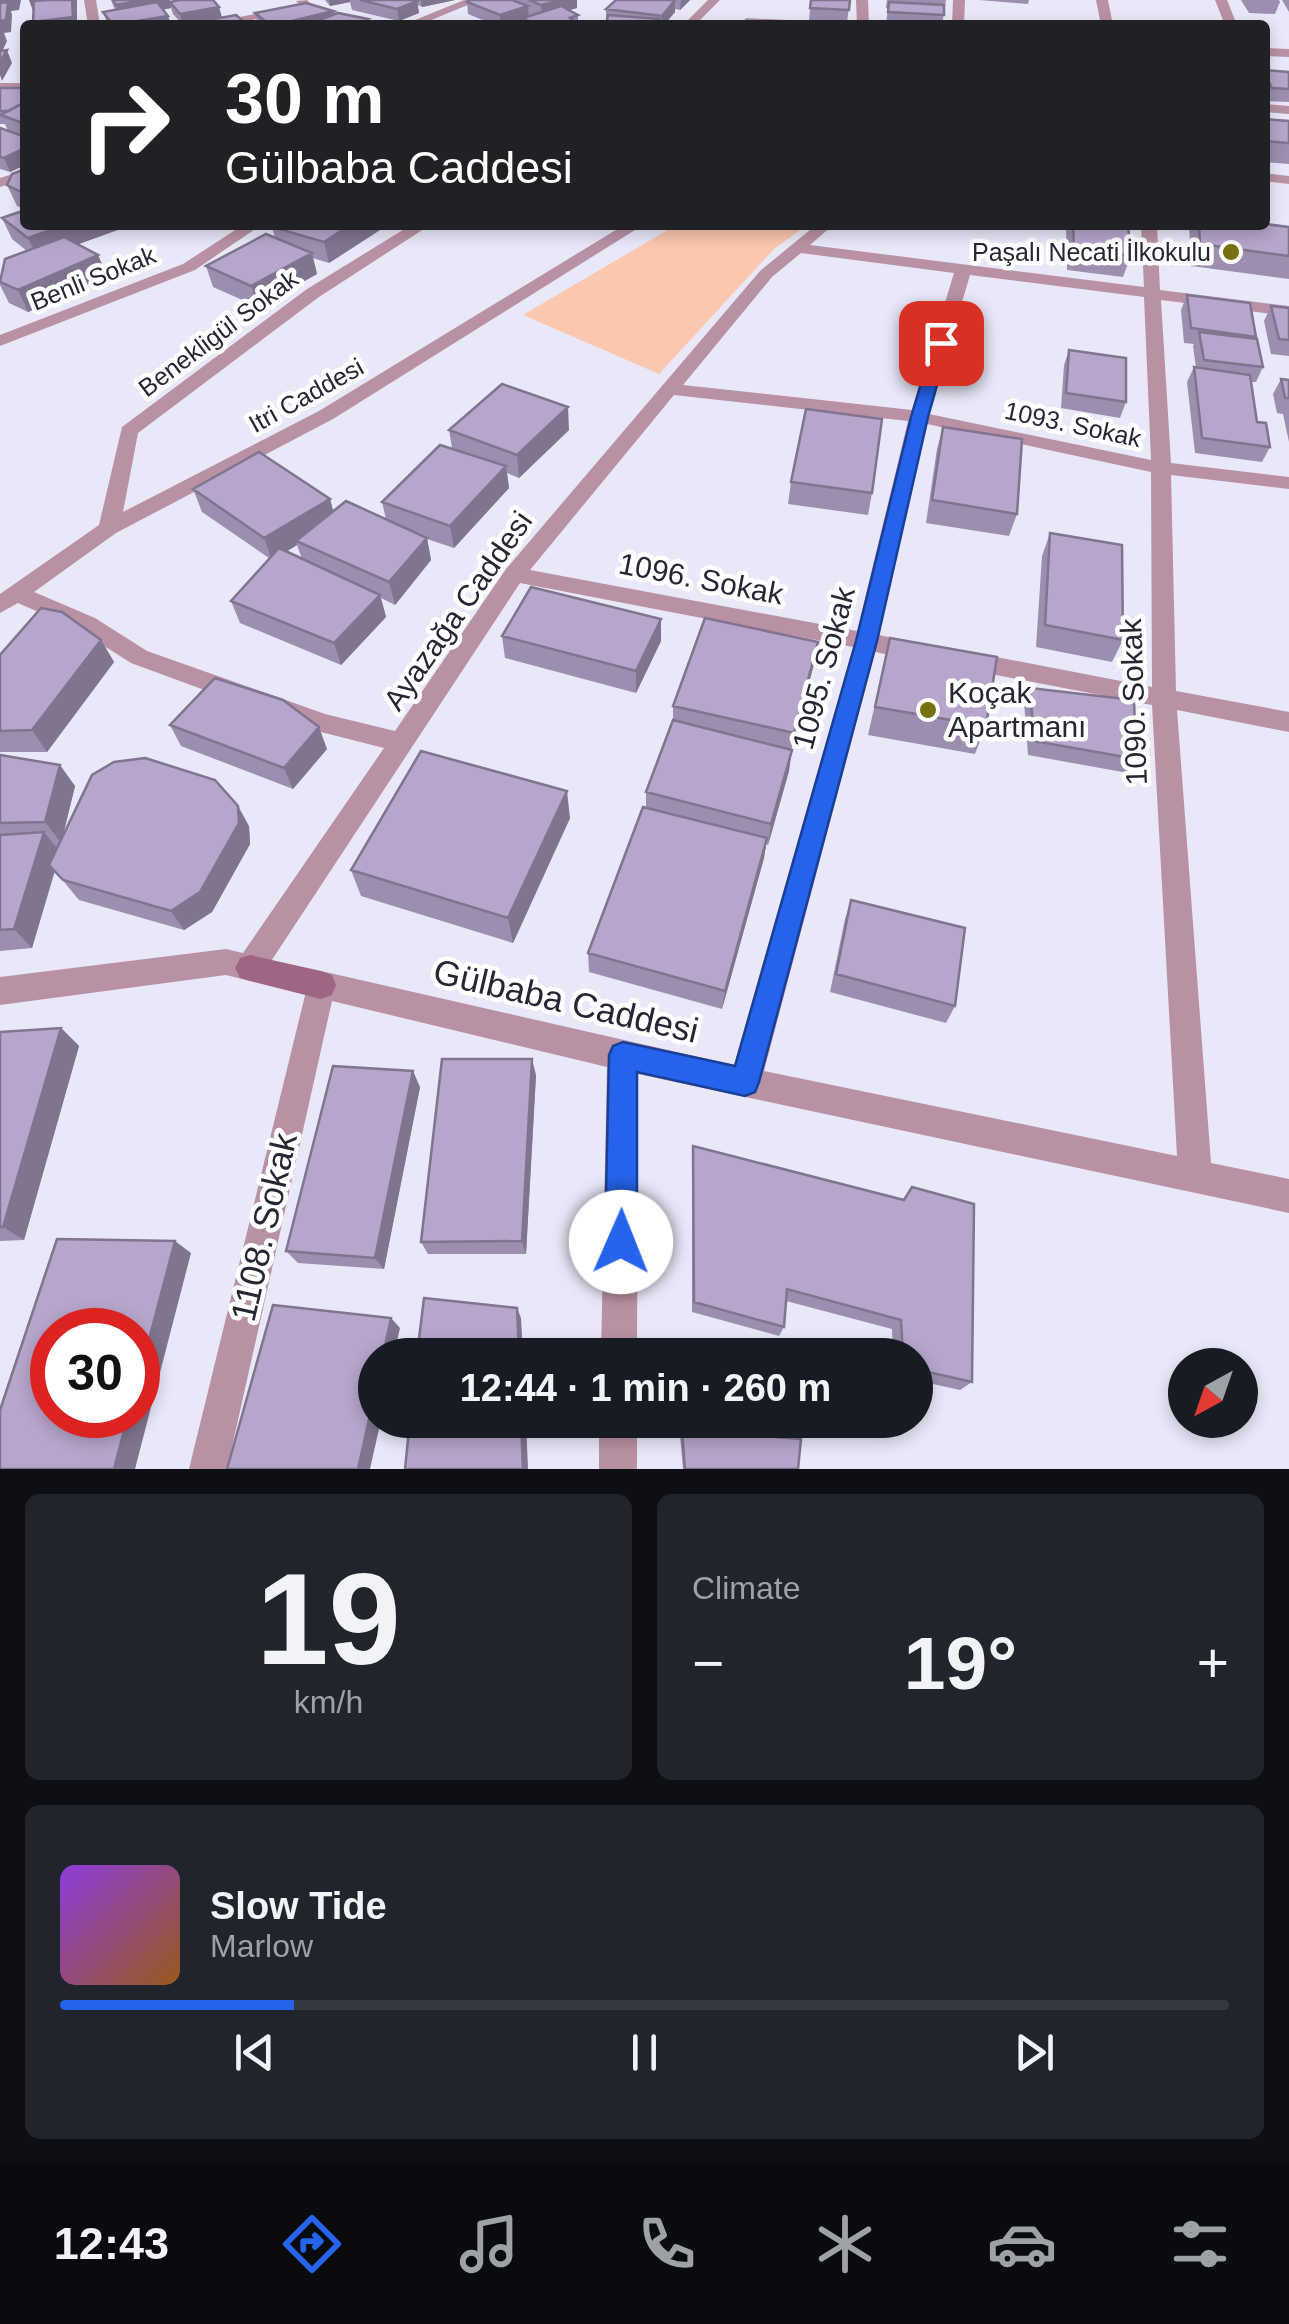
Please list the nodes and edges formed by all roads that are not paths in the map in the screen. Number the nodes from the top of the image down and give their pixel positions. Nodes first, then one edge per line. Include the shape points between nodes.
1 (474, 0) edge
2 (714, 0) edge
3 (305, 4) edge
4 (434, 16) junction
5 (230, 20) edge
6 (364, 20) edge
7 (423, 20) edge
8 (449, 20) edge
9 (693, 20) edge
10 (245, 230) edge
11 (414, 230) edge
12 (628, 230) edge
13 (819, 230) edge
14 (1149, 230) edge
15 (796, 248) junction
16 (963, 270) junction
17 (1154, 294) junction
18 (1289, 311) edge
19 (0, 341) edge
20 (668, 389) junction
21 (919, 417) junction
22 (1161, 468) junction
23 (1289, 483) edge
24 (110, 528) junction
25 (514, 574) junction
26 (8, 599) edge
27 (866, 641) junction
28 (1164, 698) junction
29 (1289, 722) edge
30 (401, 742) junction
31 (250, 968) junction
32 (321, 985) junction
33 (0, 991) edge
34 (623, 1055) junction
35 (745, 1082) junction
36 (1194, 1176) junction
37 (1289, 1196) edge
38 (619, 1338) edge
39 (618, 1438) edge
40 (208, 1469) edge
41 (618, 1469) edge

1 - 4 street
2 - 9 street
3 - 5 street
3 - 6 street
4 - 7 street
4 - 8 street
10 - 19 street, Benli Sokak via 189,267
11 - 24 street, Benekligül Sokak via 313,293 130,431
12 - 24 street, Itri Caddesi via 326,414
13 - 15 street, Ayazağa Caddesi
14 - 17 street, 1090. Sokak
15 - 16 street
15 - 20 street, Ayazağa Caddesi
16 - 17 street
16 - 21 street, 1095. Sokak
17 - 18 street
17 - 22 street, 1090. Sokak
20 - 21 street, 1093. Sokak
20 - 25 street, Ayazağa Caddesi
21 - 22 street, 1093. Sokak
21 - 27 street, 1095. Sokak
22 - 23 street, 1093. Sokak
22 - 28 street, 1090. Sokak
24 - 26 street, Itri Caddesi
25 - 27 street, 1096. Sokak
25 - 30 street, Ayazağa Caddesi
26 - 30 street via 87,624 140,657 322,722
27 - 28 street, 1096. Sokak
27 - 35 street, 1095. Sokak
28 - 29 street, 1096. Sokak
28 - 36 street, 1090. Sokak
30 - 31 street, Ayazağa Caddesi
31 - 32 street, Gülbaba Caddesi
31 - 33 street, Gülbaba Caddesi via 226,962
32 - 34 street, Gülbaba Caddesi
32 - 40 street, 1108. Sokak
34 - 35 street, Gülbaba Caddesi
34 - 38 street
35 - 36 street, Gülbaba Caddesi
36 - 37 street, Gülbaba Caddesi
39 - 41 street

